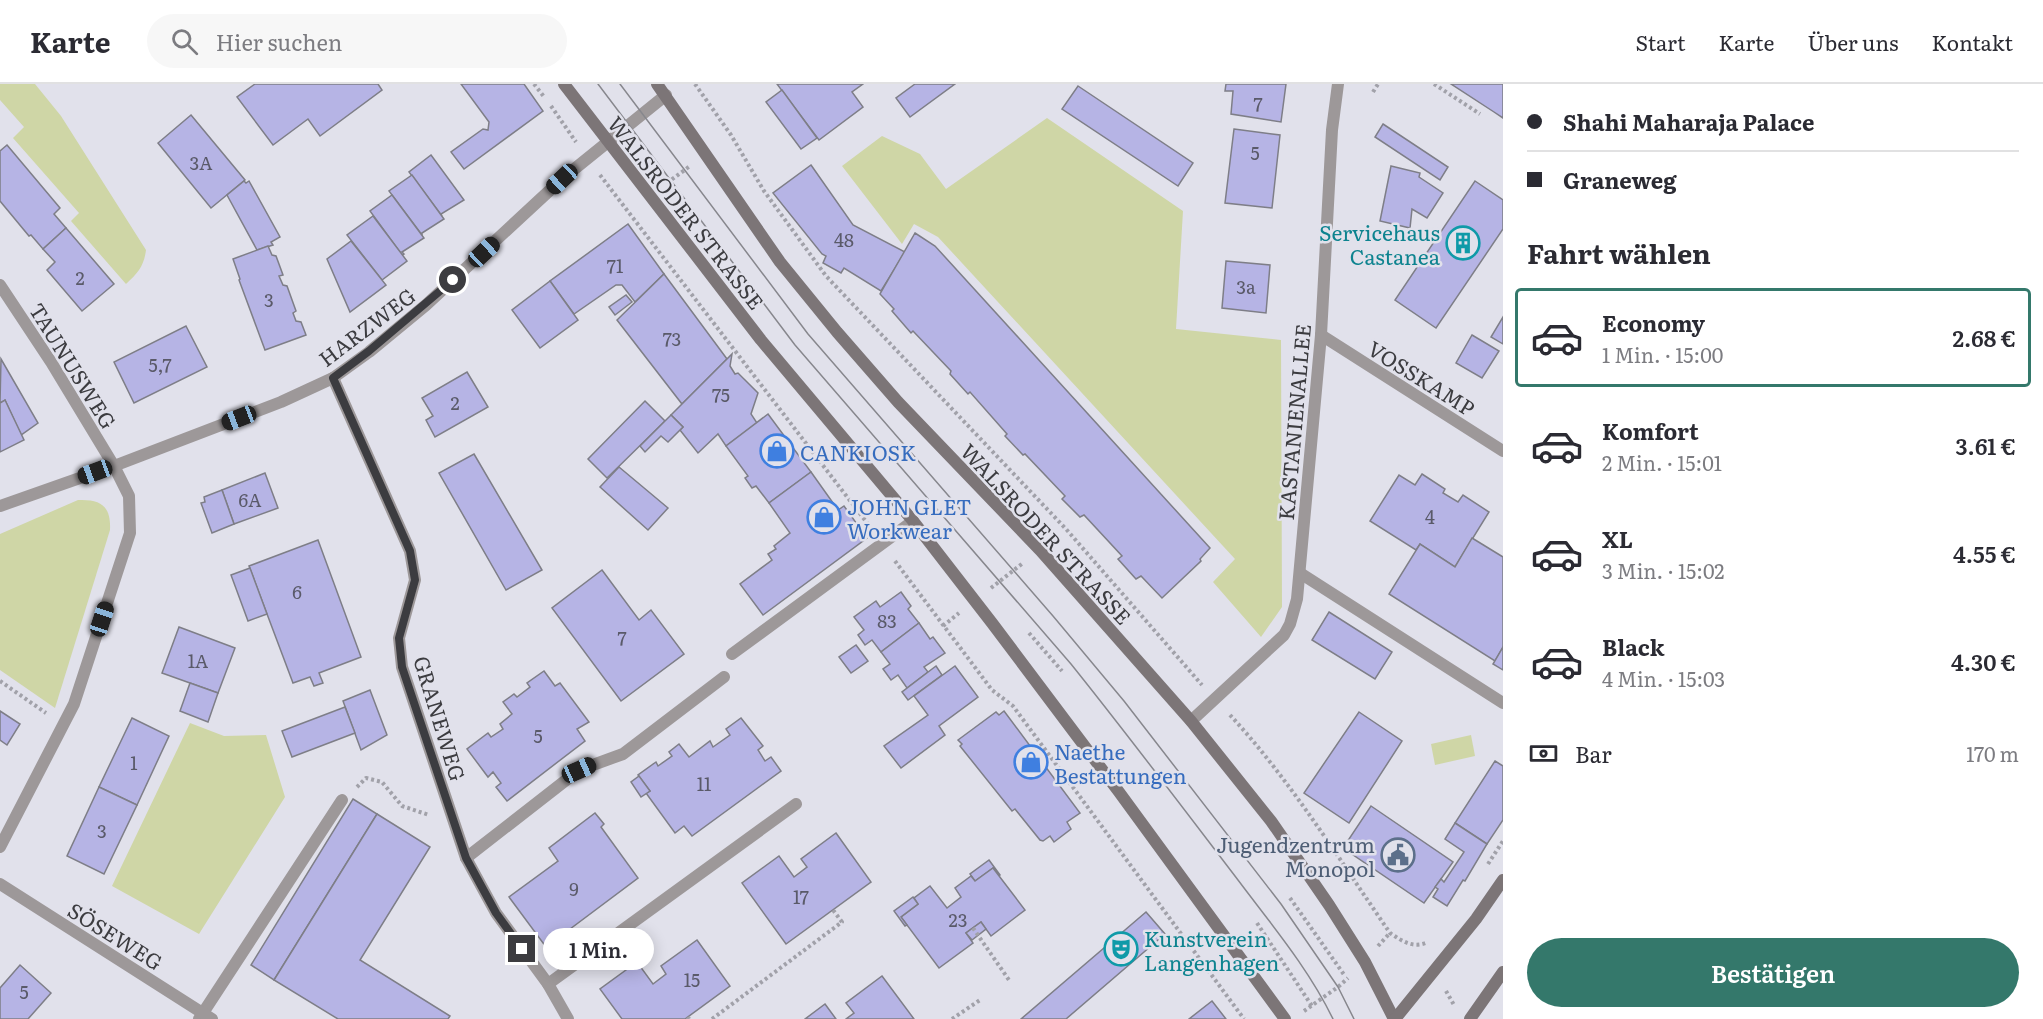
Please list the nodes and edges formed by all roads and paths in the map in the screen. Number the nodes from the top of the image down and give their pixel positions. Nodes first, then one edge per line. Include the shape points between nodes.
1 (534, 84) edge
2 (564, 84) edge
3 (657, 84) edge
4 (695, 84) edge
5 (1338, 84) edge
6 (1378, 84) edge
7 (1434, 84) edge
8 (1373, 92) dead end
9 (666, 95) junction
10 (1480, 114) dead end
11 (731, 135) junction
12 (608, 141) junction
13 (707, 153) junction
14 (587, 158) junction
15 (650, 195) junction
16 (628, 212) junction
17 (0, 285) edge
18 (1321, 335) junction
19 (333, 378) junction
20 (1503, 451) edge
21 (114, 466) junction
22 (0, 506) edge
23 (913, 521) junction
24 (1066, 529) junction
25 (882, 544) junction
26 (1040, 550) junction
27 (1300, 573) junction
28 (974, 600) junction
29 (943, 626) junction
30 (732, 654) dead end
31 (724, 677) dead end
32 (0, 681) edge
33 (1216, 700) junction
34 (1503, 703) edge
35 (1191, 721) junction
36 (64, 726) junction
37 (366, 778) dead end
38 (342, 800) dead end
39 (796, 804) dead end
40 (451, 816) junction
41 (0, 847) edge
42 (466, 858) junction
43 (1503, 880) edge
44 (0, 884) edge
45 (1290, 898) dead end
46 (833, 910) dead end
47 (1257, 923) dead end
48 (973, 928) dead end
49 (1390, 933) junction
50 (1421, 945) dead end
51 (1365, 962) junction
52 (1503, 972) edge
53 (1347, 979) junction
54 (1009, 980) dead end
55 (548, 984) junction
56 (980, 1000) dead end
57 (1312, 1006) junction
58 (1303, 1013) dead end
59 (205, 1017) edge
60 (568, 1019) edge
61 (712, 1019) edge
62 (952, 1019) edge
63 (1244, 1019) edge
64 (1285, 1019) edge
65 (1394, 1019) edge
66 (1470, 1019) edge

1 - 14 path
2 - 12 main road, WALSRODER STRASSE
3 - 9 main road, WALSRODER STRASSE
4 - 11 path
5 - 18 street, KASTANIENALLEE
6 - 8 path
7 - 10 path
9 - 12 street, HARZWEG
9 - 13 main road, WALSRODER STRASSE
11 - 13 path
11 - 24 path via 764,191 826,276
12 - 14 street, HARZWEG
12 - 15 main road, WALSRODER STRASSE
13 - 15 path
13 - 26 main road, WALSRODER STRASSE via 780,262 837,332 898,402
14 - 16 path
14 - 19 street, HARZWEG via 426,305
15 - 16 path
15 - 23 main road, WALSRODER STRASSE via 761,340
16 - 25 path
17 - 21 street, TAUNUSWEG
18 - 20 street, VOSSKAMP
18 - 27 street, KASTANIENALLEE
19 - 21 street, HARZWEG
19 - 40 street, GRANEWEG via 410,551 415,580 399,638 402,667
21 - 22 street, HARZWEG
21 - 36 street, TAUNUSWEG via 129,496 130,533
23 - 25 street
23 - 28 main road, WALSRODER STRASSE
24 - 26 path
24 - 33 path
25 - 29 path
25 - 30 street
26 - 28 path
26 - 35 main road, WALSRODER STRASSE
27 - 33 street, KASTANIENALLEE via 1290,624 1284,634
27 - 34 street
28 - 29 path
28 - 64 main road, WALSRODER STRASSE
29 - 63 path via 992,690 1014,706
31 - 42 street via 623,754 579,770
32 - 36 path
33 - 35 street, KASTANIENALLEE
33 - 49 path via 1259,747
35 - 51 main road, WALSRODER STRASSE via 1271,821
36 - 41 street, TAUNUSWEG
37 - 40 path via 381,782 402,806 437,817
38 - 59 street
39 - 55 street
40 - 42 street, GRANEWEG
42 - 55 street, GRANEWEG via 496,913
43 - 65 main road
44 - 59 street, SÖSEWEG
45 - 53 path
46 - 61 path via 842,922
47 - 57 path
48 - 54 path
49 - 50 path via 1405,944
49 - 51 path
51 - 53 path
51 - 65 main road, WALSRODER STRASSE
52 - 66 main road
53 - 57 path
55 - 60 street, GRANEWEG
56 - 62 path
57 - 58 path

